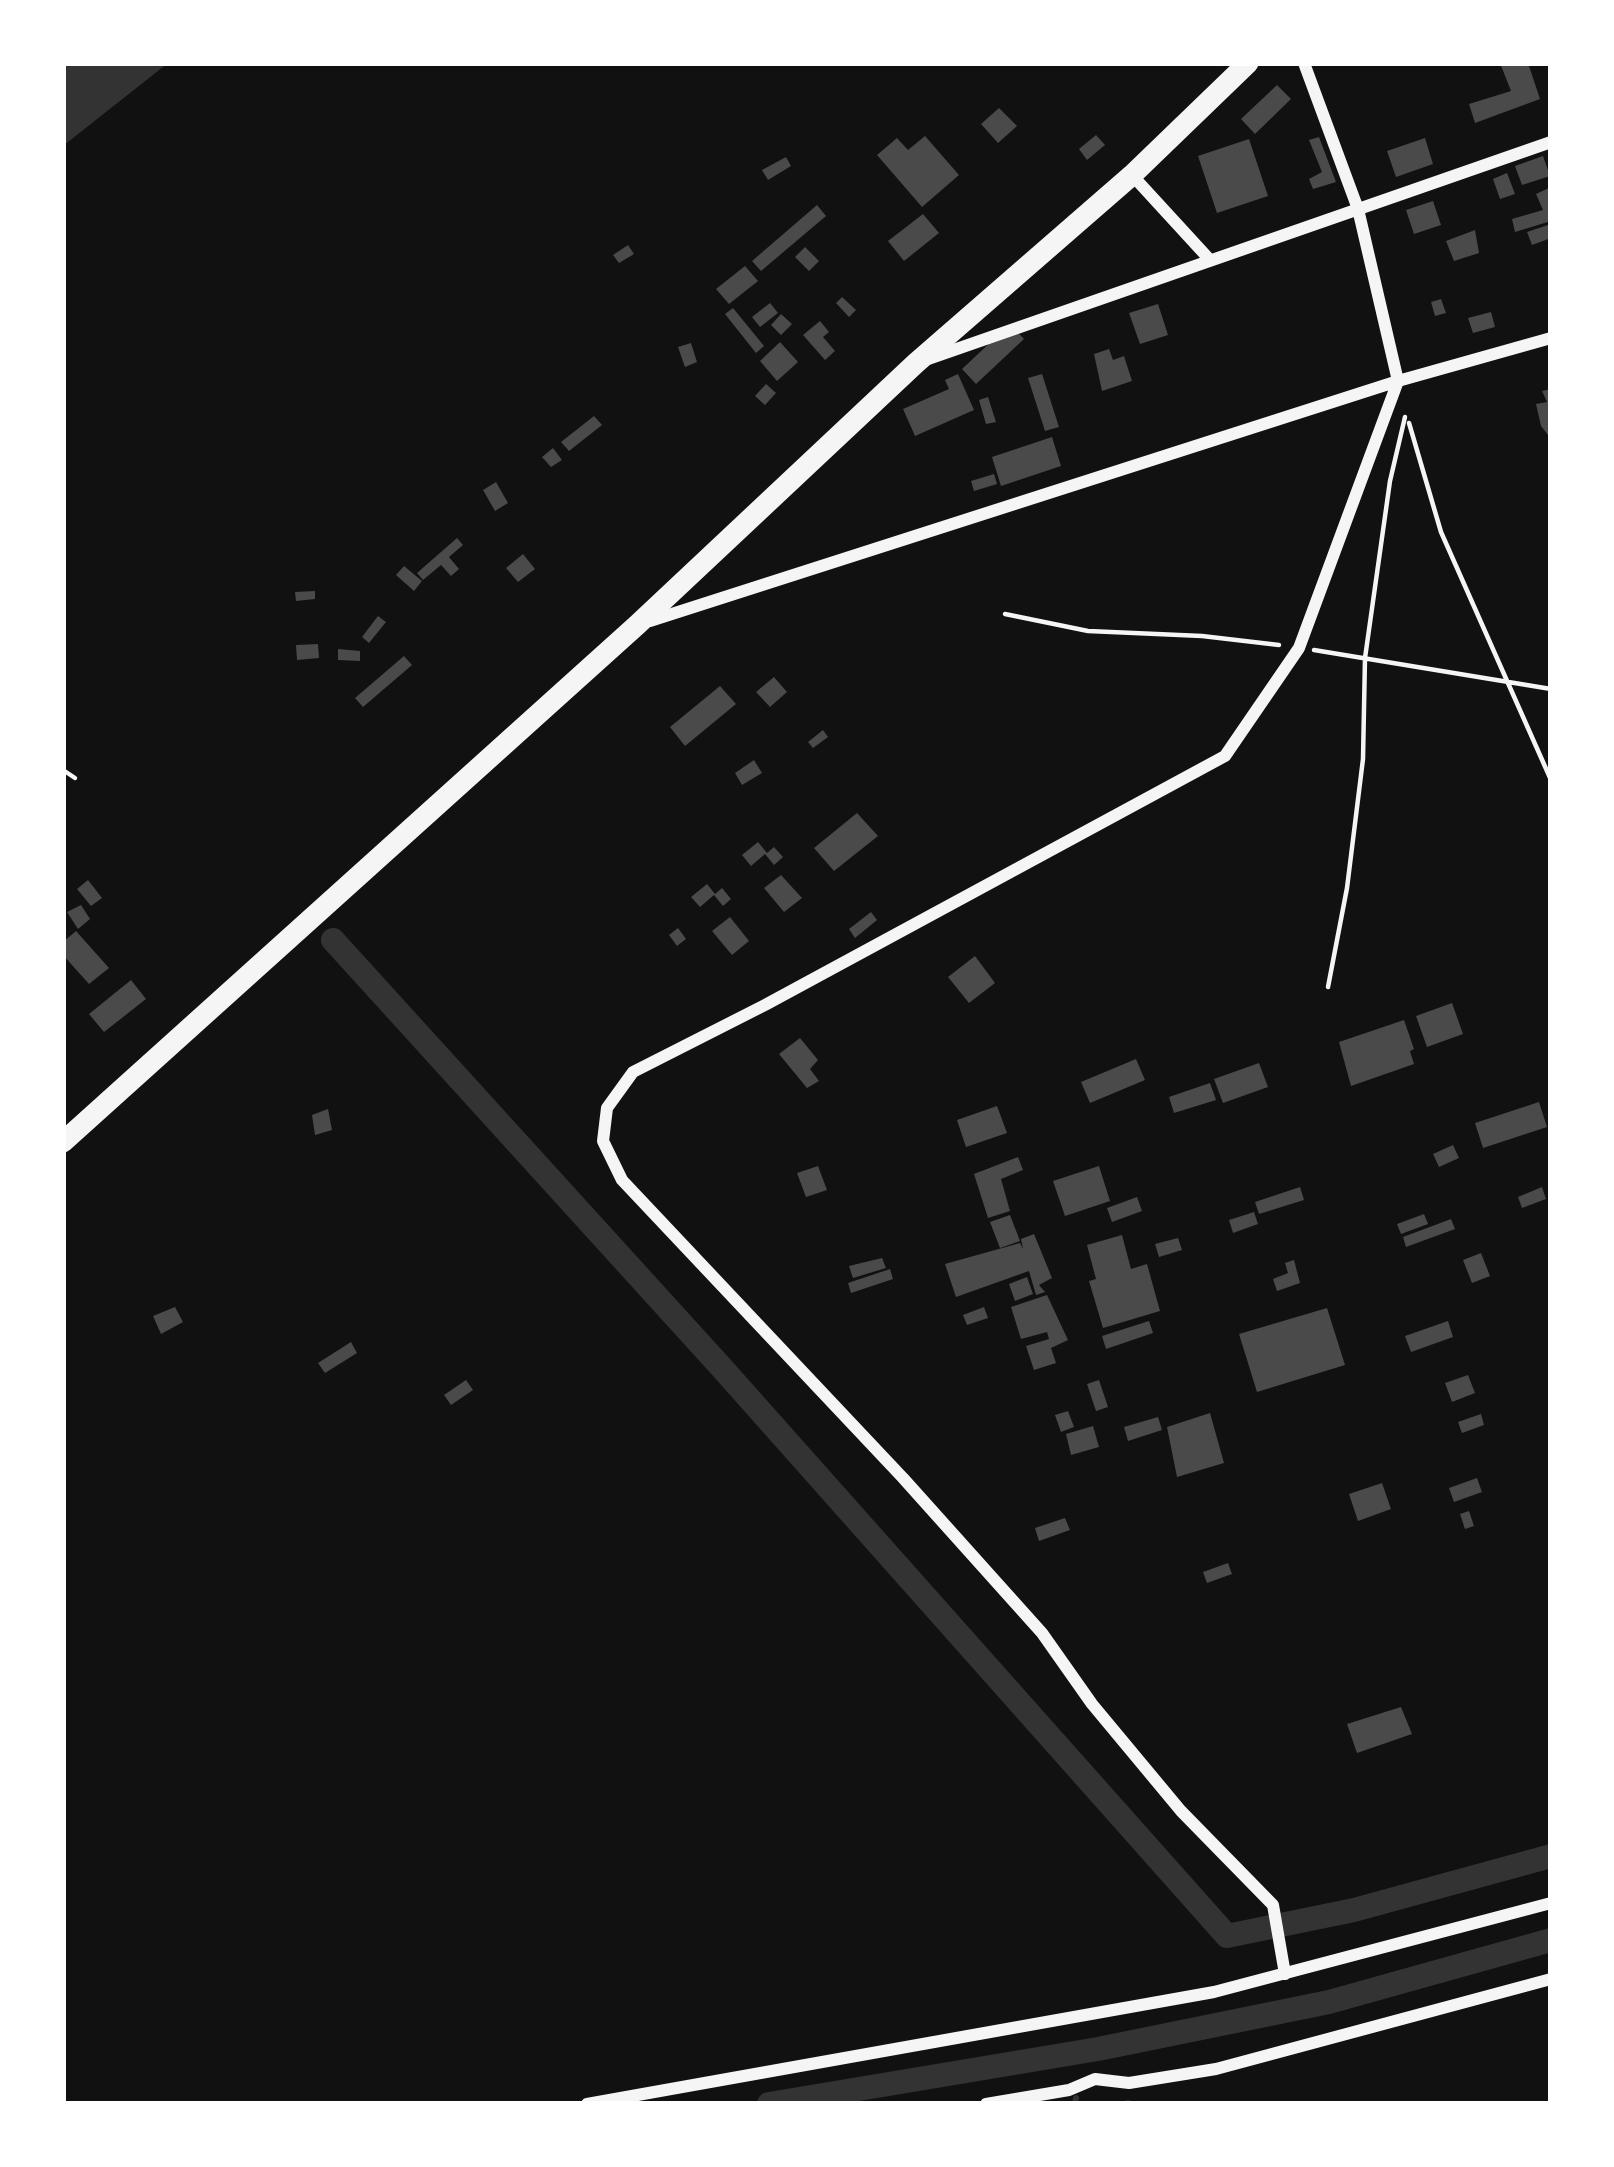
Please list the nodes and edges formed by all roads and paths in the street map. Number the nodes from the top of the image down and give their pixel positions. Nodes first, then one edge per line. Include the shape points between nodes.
1 (1248, 63) edge
2 (1304, 63) edge
3 (1551, 142) edge
4 (1132, 175) junction
5 (1358, 209) junction
6 (1210, 260) junction
7 (1551, 338) edge
8 (916, 364) junction
9 (1414, 377) junction
10 (1398, 381) junction
11 (1409, 422) dead end
12 (637, 625) junction
13 (63, 770) edge
14 (75, 778) dead end
15 (1551, 780) edge
16 (1328, 987) dead end
17 (63, 1142) edge
18 (1551, 1903) edge
19 (1286, 1974) junction
20 (1551, 1979) edge
21 (587, 2104) edge
22 (986, 2104) edge

1 - 4 main road
2 - 5 street
3 - 5 street
4 - 6 street
4 - 8 main road
5 - 6 street
5 - 10 street
6 - 8 street
7 - 9 street
8 - 12 main road
9 - 10 street
9 - 16 path via 1380,548 1358,802
10 - 12 street
10 - 19 street via 1299,647 1225,756 633,1072 608,1108 603,1141 622,1180 903,1478 1042,1633 1181,1810 1273,1904
11 - 15 path via 1441,532
12 - 17 main road
13 - 14 path
18 - 19 street
19 - 21 street
20 - 22 street via 1216,2069 1129,2083 1095,2079

